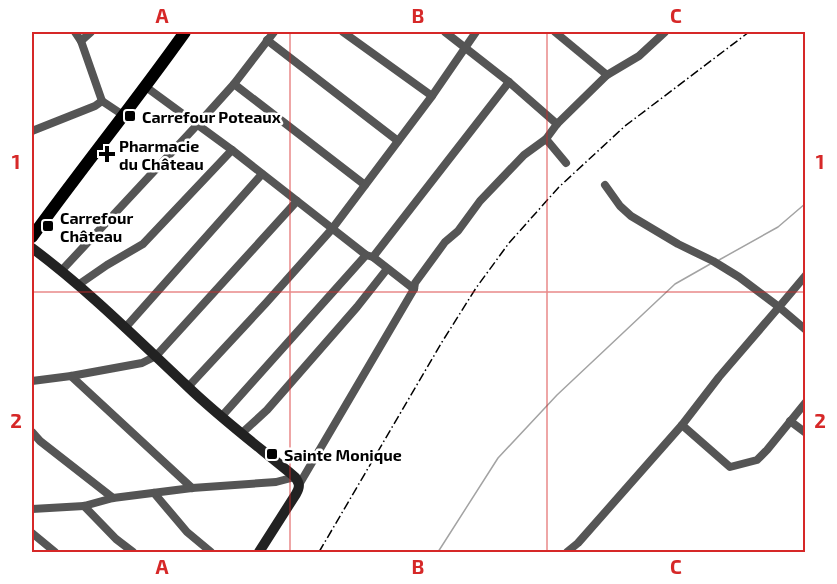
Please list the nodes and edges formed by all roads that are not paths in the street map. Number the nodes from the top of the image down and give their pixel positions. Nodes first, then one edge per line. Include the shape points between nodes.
1 (75, 32) edge
2 (91, 32) edge
3 (185, 32) edge
4 (274, 32) edge
5 (343, 32) edge
6 (445, 32) edge
7 (476, 32) edge
8 (555, 32) edge
9 (665, 32) edge
10 (267, 40) junction
11 (81, 41) junction
12 (466, 47) junction
13 (607, 75) junction
14 (509, 82) junction
15 (234, 84) junction
16 (146, 87) junction
17 (432, 96) junction
18 (102, 100) junction
19 (123, 115) junction
20 (198, 124) junction
21 (557, 124) junction
22 (32, 131) edge
23 (546, 139) junction
24 (398, 141) junction
25 (232, 150) junction
26 (566, 163) dead end
27 (262, 174) junction
28 (365, 185) junction
29 (605, 185) dead end
30 (297, 201) junction
31 (332, 229) junction
32 (32, 237) edge
33 (32, 248) edge
34 (370, 256) junction
35 (387, 269) junction
36 (62, 270) junction
37 (806, 275) edge
38 (78, 285) junction
39 (414, 289) junction
40 (779, 307) junction
41 (125, 328) junction
42 (806, 330) edge
43 (156, 356) junction
44 (71, 376) junction
45 (32, 381) edge
46 (188, 387) junction
47 (806, 402) edge
48 (222, 416) junction
49 (790, 421) junction
50 (682, 425) junction
51 (32, 432) edge
52 (242, 433) junction
53 (806, 433) edge
54 (297, 480) junction
55 (192, 488) junction
56 (154, 493) junction
57 (113, 498) junction
58 (84, 506) junction
59 (32, 509) edge
60 (32, 533) edge
61 (55, 552) edge
62 (133, 552) edge
63 (211, 552) edge
64 (259, 552) edge
65 (567, 552) edge

1 - 11 street
2 - 11 street
3 - 16 main road
4 - 10 street
5 - 17 street
6 - 12 street
7 - 12 street
8 - 13 street
9 - 13 street via 639,56
10 - 15 street
10 - 24 street
11 - 18 street
12 - 14 street
12 - 17 street
13 - 21 street
14 - 21 street
14 - 34 street
15 - 20 street
15 - 28 street
16 - 19 main road
16 - 20 street
17 - 24 street
18 - 19 street
18 - 22 street
19 - 32 main road
20 - 25 street
20 - 36 street
21 - 23 street
23 - 26 street
23 - 39 street via 524,155 480,201 445,242
24 - 28 street
25 - 27 street
25 - 38 street via 143,243
27 - 30 street
27 - 41 street
28 - 31 street
29 - 40 street via 631,216 713,261
30 - 31 street
30 - 43 street
31 - 34 street
31 - 46 street
33 - 36 street
34 - 35 street
34 - 48 street
35 - 39 street
35 - 52 street via 267,410
36 - 38 street
37 - 40 street
38 - 41 street
39 - 54 street
40 - 42 street
40 - 50 street
41 - 43 street
43 - 44 street via 142,363
43 - 46 street
44 - 45 street
44 - 55 street
46 - 48 street
47 - 49 street
48 - 52 street
49 - 50 street via 757,460 730,467
49 - 53 street
50 - 65 street
51 - 57 street
52 - 54 street
54 - 55 street
54 - 64 street via 300,488
55 - 56 street
56 - 57 street
56 - 63 street via 187,532
57 - 58 street
58 - 59 street
58 - 62 street
60 - 61 street

